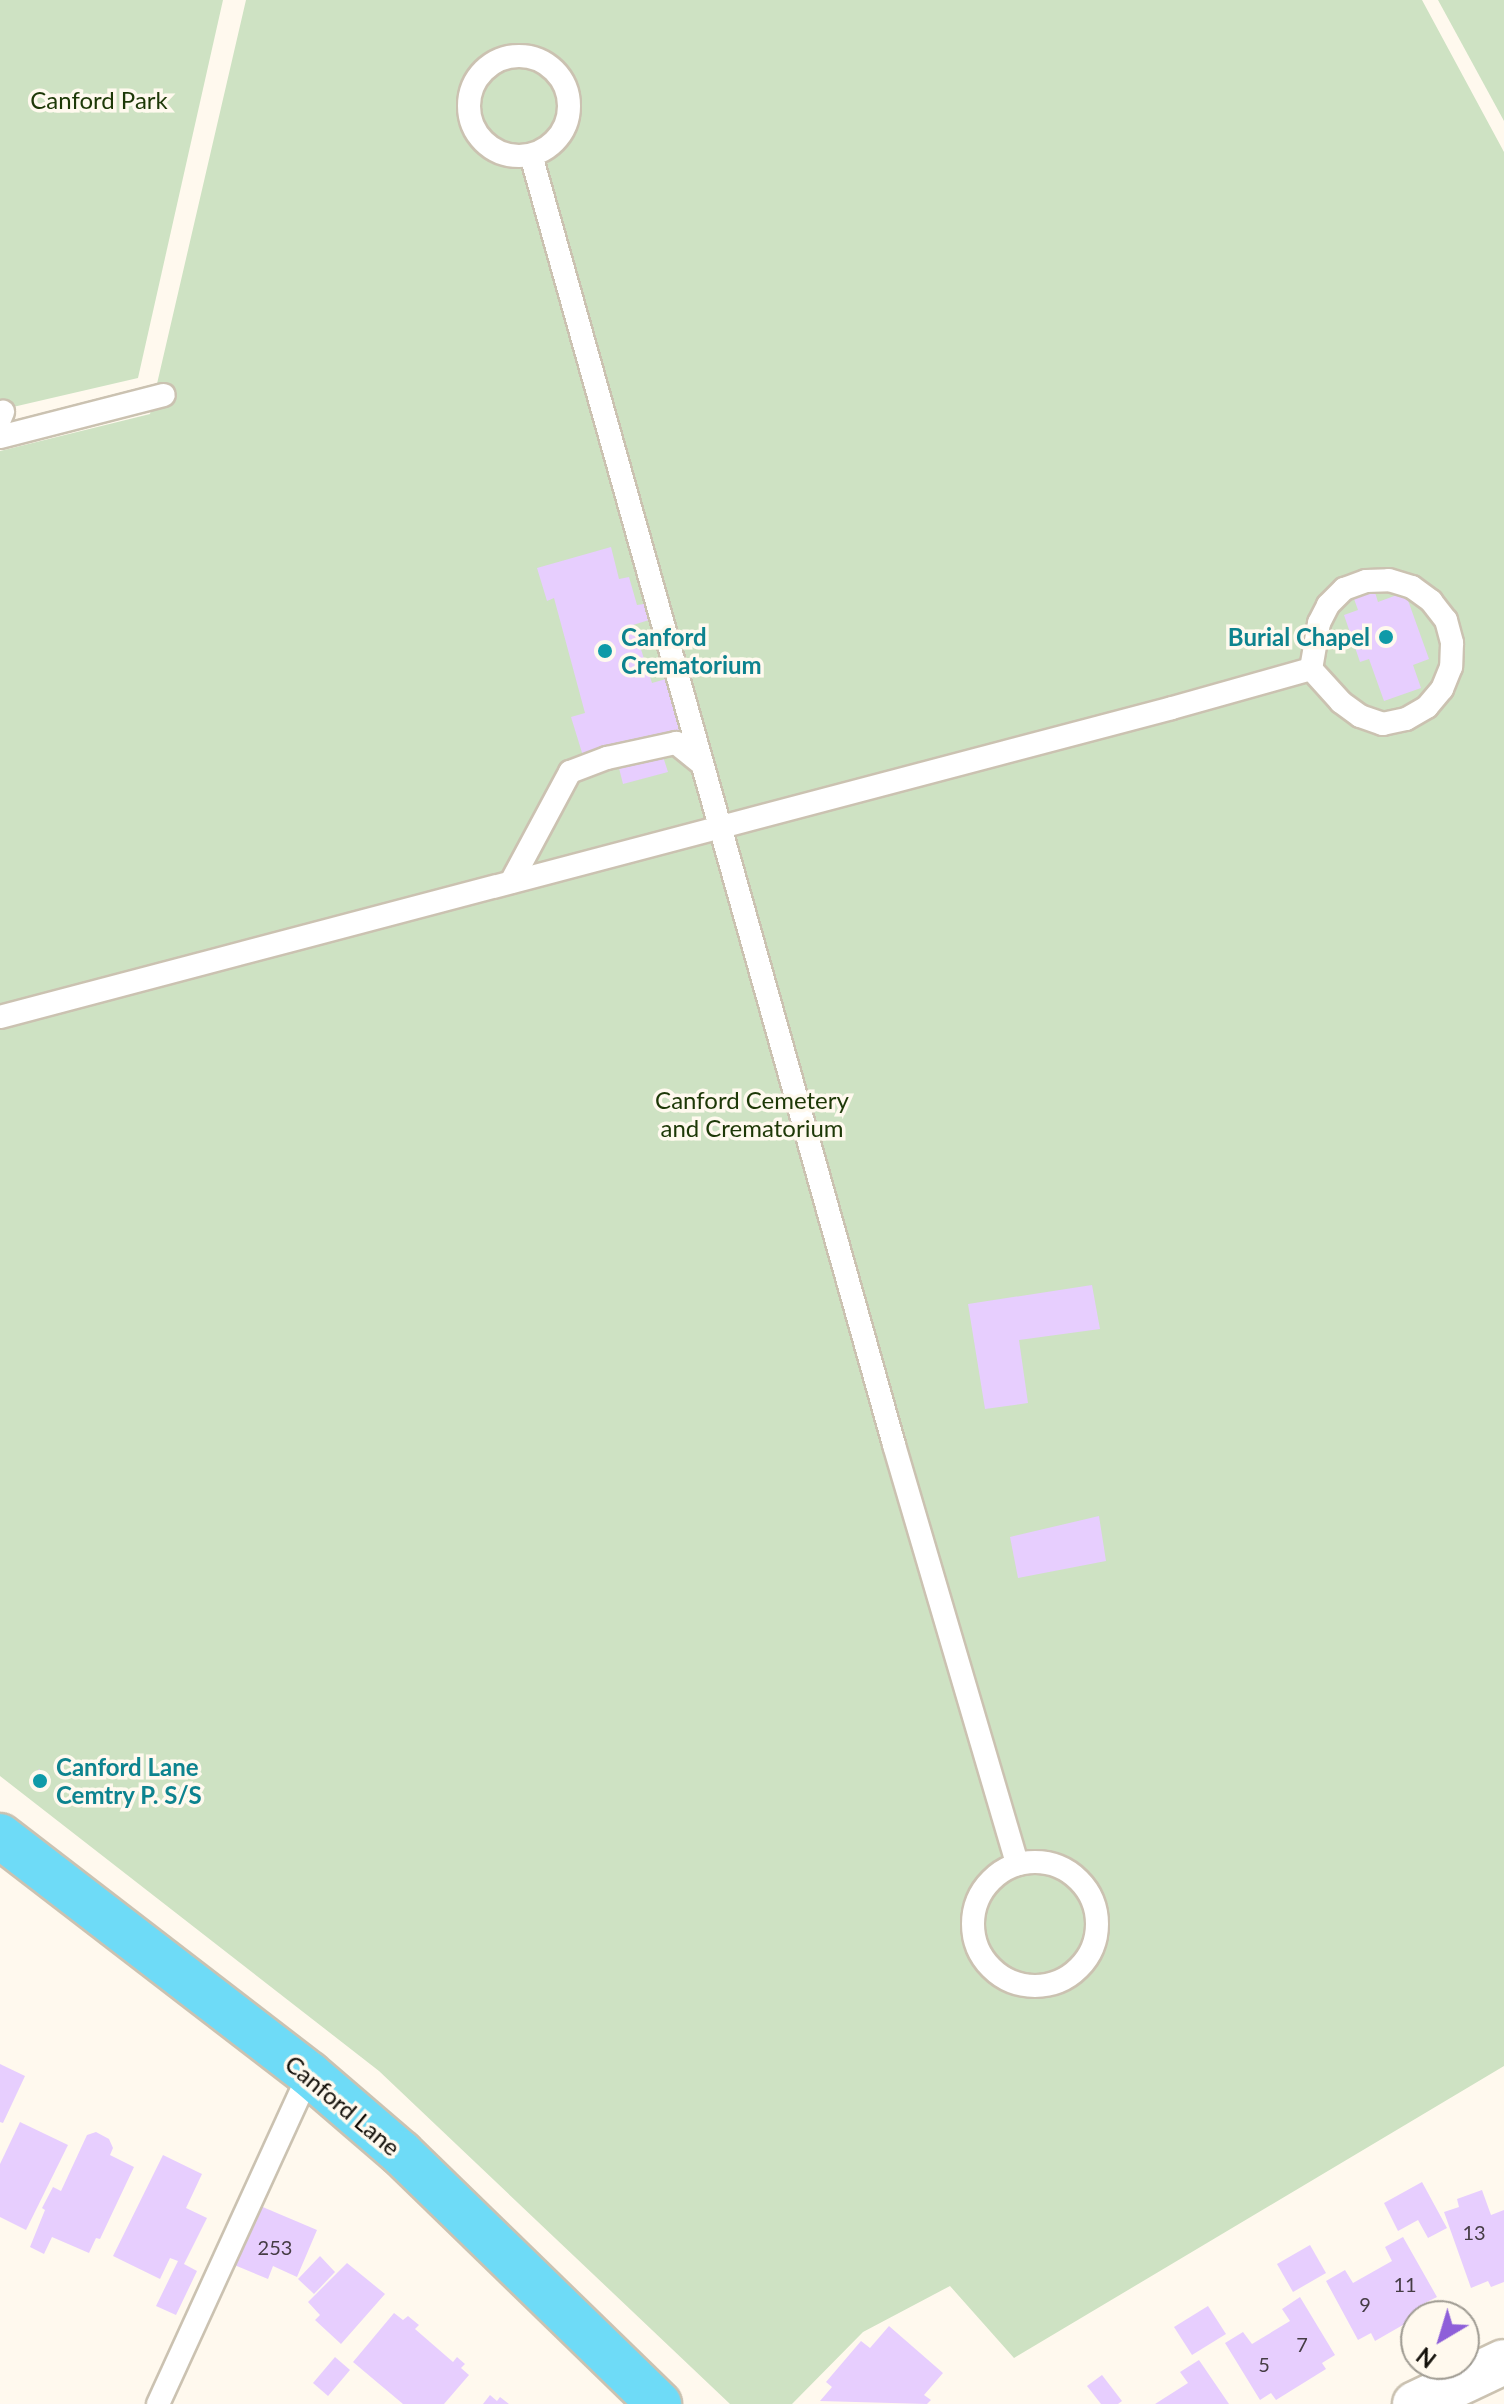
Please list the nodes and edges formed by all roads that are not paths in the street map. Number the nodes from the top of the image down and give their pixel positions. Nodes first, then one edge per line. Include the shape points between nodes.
1 (531, 155) junction
2 (164, 395) dead end
3 (0, 437) edge
4 (1311, 669) junction
5 (702, 764) junction
6 (720, 827) junction
7 (511, 882) junction
8 (0, 1017) edge
9 (0, 1836) edge
10 (1017, 1864) junction
11 (309, 2074) junction
12 (1504, 2362) edge
13 (158, 2404) edge
14 (659, 2404) edge
15 (1415, 2404) edge

1 - 1 lane via 546,149 563,131 570,107 567,91 549,65 526,57 503,58 490,65 472,88 470,117 486,144 515,156
1 - 5 lane
2 - 3 lane
4 - 4 lane via 1360,716 1383,724 1406,719 1427,707 1451,667 1446,620 1412,587 1366,581 1344,589 1328,605 1319,623
4 - 6 lane
5 - 6 lane
5 - 7 lane via 676,743 570,772
6 - 7 lane
6 - 10 lane
7 - 8 lane
9 - 11 main road, Canford Lane
10 - 10 lane via 1035,1861 1061,1867 1093,1899 1096,1942 1086,1961 1051,1985 1015,1983 986,1962 977,1947 975,1906 998,1873
11 - 13 lane
11 - 14 main road, Canford Lane via 401,2153
12 - 15 street

